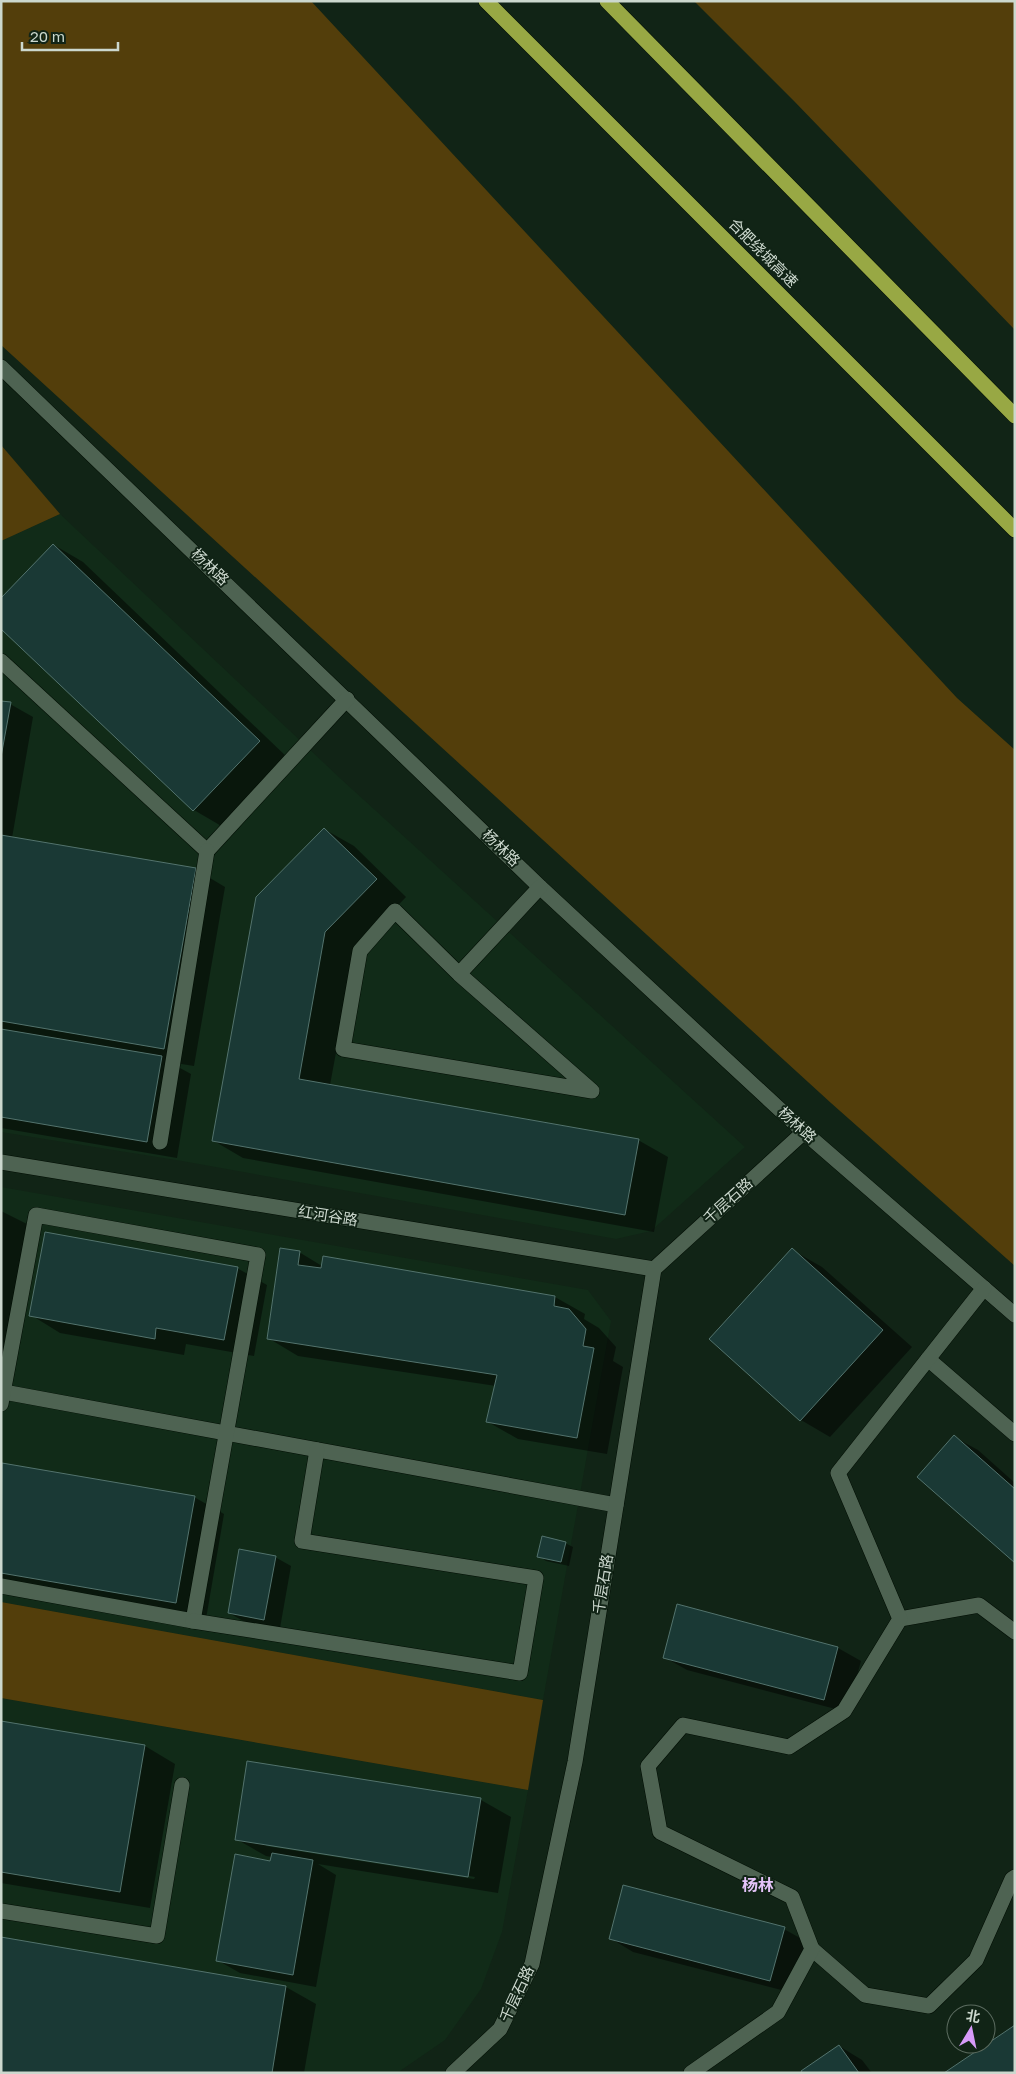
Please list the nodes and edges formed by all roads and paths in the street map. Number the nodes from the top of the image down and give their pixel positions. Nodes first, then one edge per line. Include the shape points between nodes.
1 (486, 1) edge
2 (607, 1) edge
3 (1, 367) edge
4 (1015, 416) edge
5 (1015, 530) edge
6 (1, 661) edge
7 (347, 699) junction
8 (206, 851) junction
9 (540, 887) junction
10 (459, 974) junction
11 (804, 1132) junction
12 (160, 1142) dead end
13 (1, 1162) edge
14 (654, 1269) junction
15 (984, 1288) junction
16 (1015, 1315) edge
17 (928, 1359) junction
18 (2, 1398) edge
19 (226, 1432) junction
20 (1015, 1434) edge
21 (317, 1450) junction
22 (616, 1505) junction
23 (1, 1586) edge
24 (900, 1619) junction
25 (193, 1620) junction
26 (1015, 1632) edge
27 (182, 1785) dead end
28 (1015, 1876) edge
29 (1, 1911) edge
30 (812, 1949) junction
31 (453, 2073) edge
32 (691, 2073) edge

1 - 5 highway, 合肥绕城高速
2 - 4 highway
3 - 7 street, 杨林路
6 - 8 street
7 - 8 street
7 - 9 street, 杨林路
8 - 12 street
9 - 10 street
9 - 11 street, 杨林路
10 - 10 street via 394,911 360,952 343,1049 592,1092
11 - 14 street, 千层石路
11 - 15 street, 杨林路
13 - 14 street, 红河谷路
14 - 22 street, 千层石路
15 - 16 street, 杨林路
15 - 17 street
17 - 20 street
17 - 24 street via 838,1473
18 - 19 street
18 - 19 street via 36,1215 258,1255
19 - 21 street
19 - 25 street
21 - 22 street
21 - 25 street via 302,1541 536,1578 520,1673
22 - 31 street, 千层石路 via 575,1762 532,1964 500,2029
23 - 25 street
24 - 26 street via 979,1605
24 - 30 street via 844,1711 789,1747 683,1725 648,1766 660,1832 792,1897
27 - 29 street via 157,1936
28 - 30 street via 976,1960 928,2006 865,1995
30 - 32 street via 778,2012

